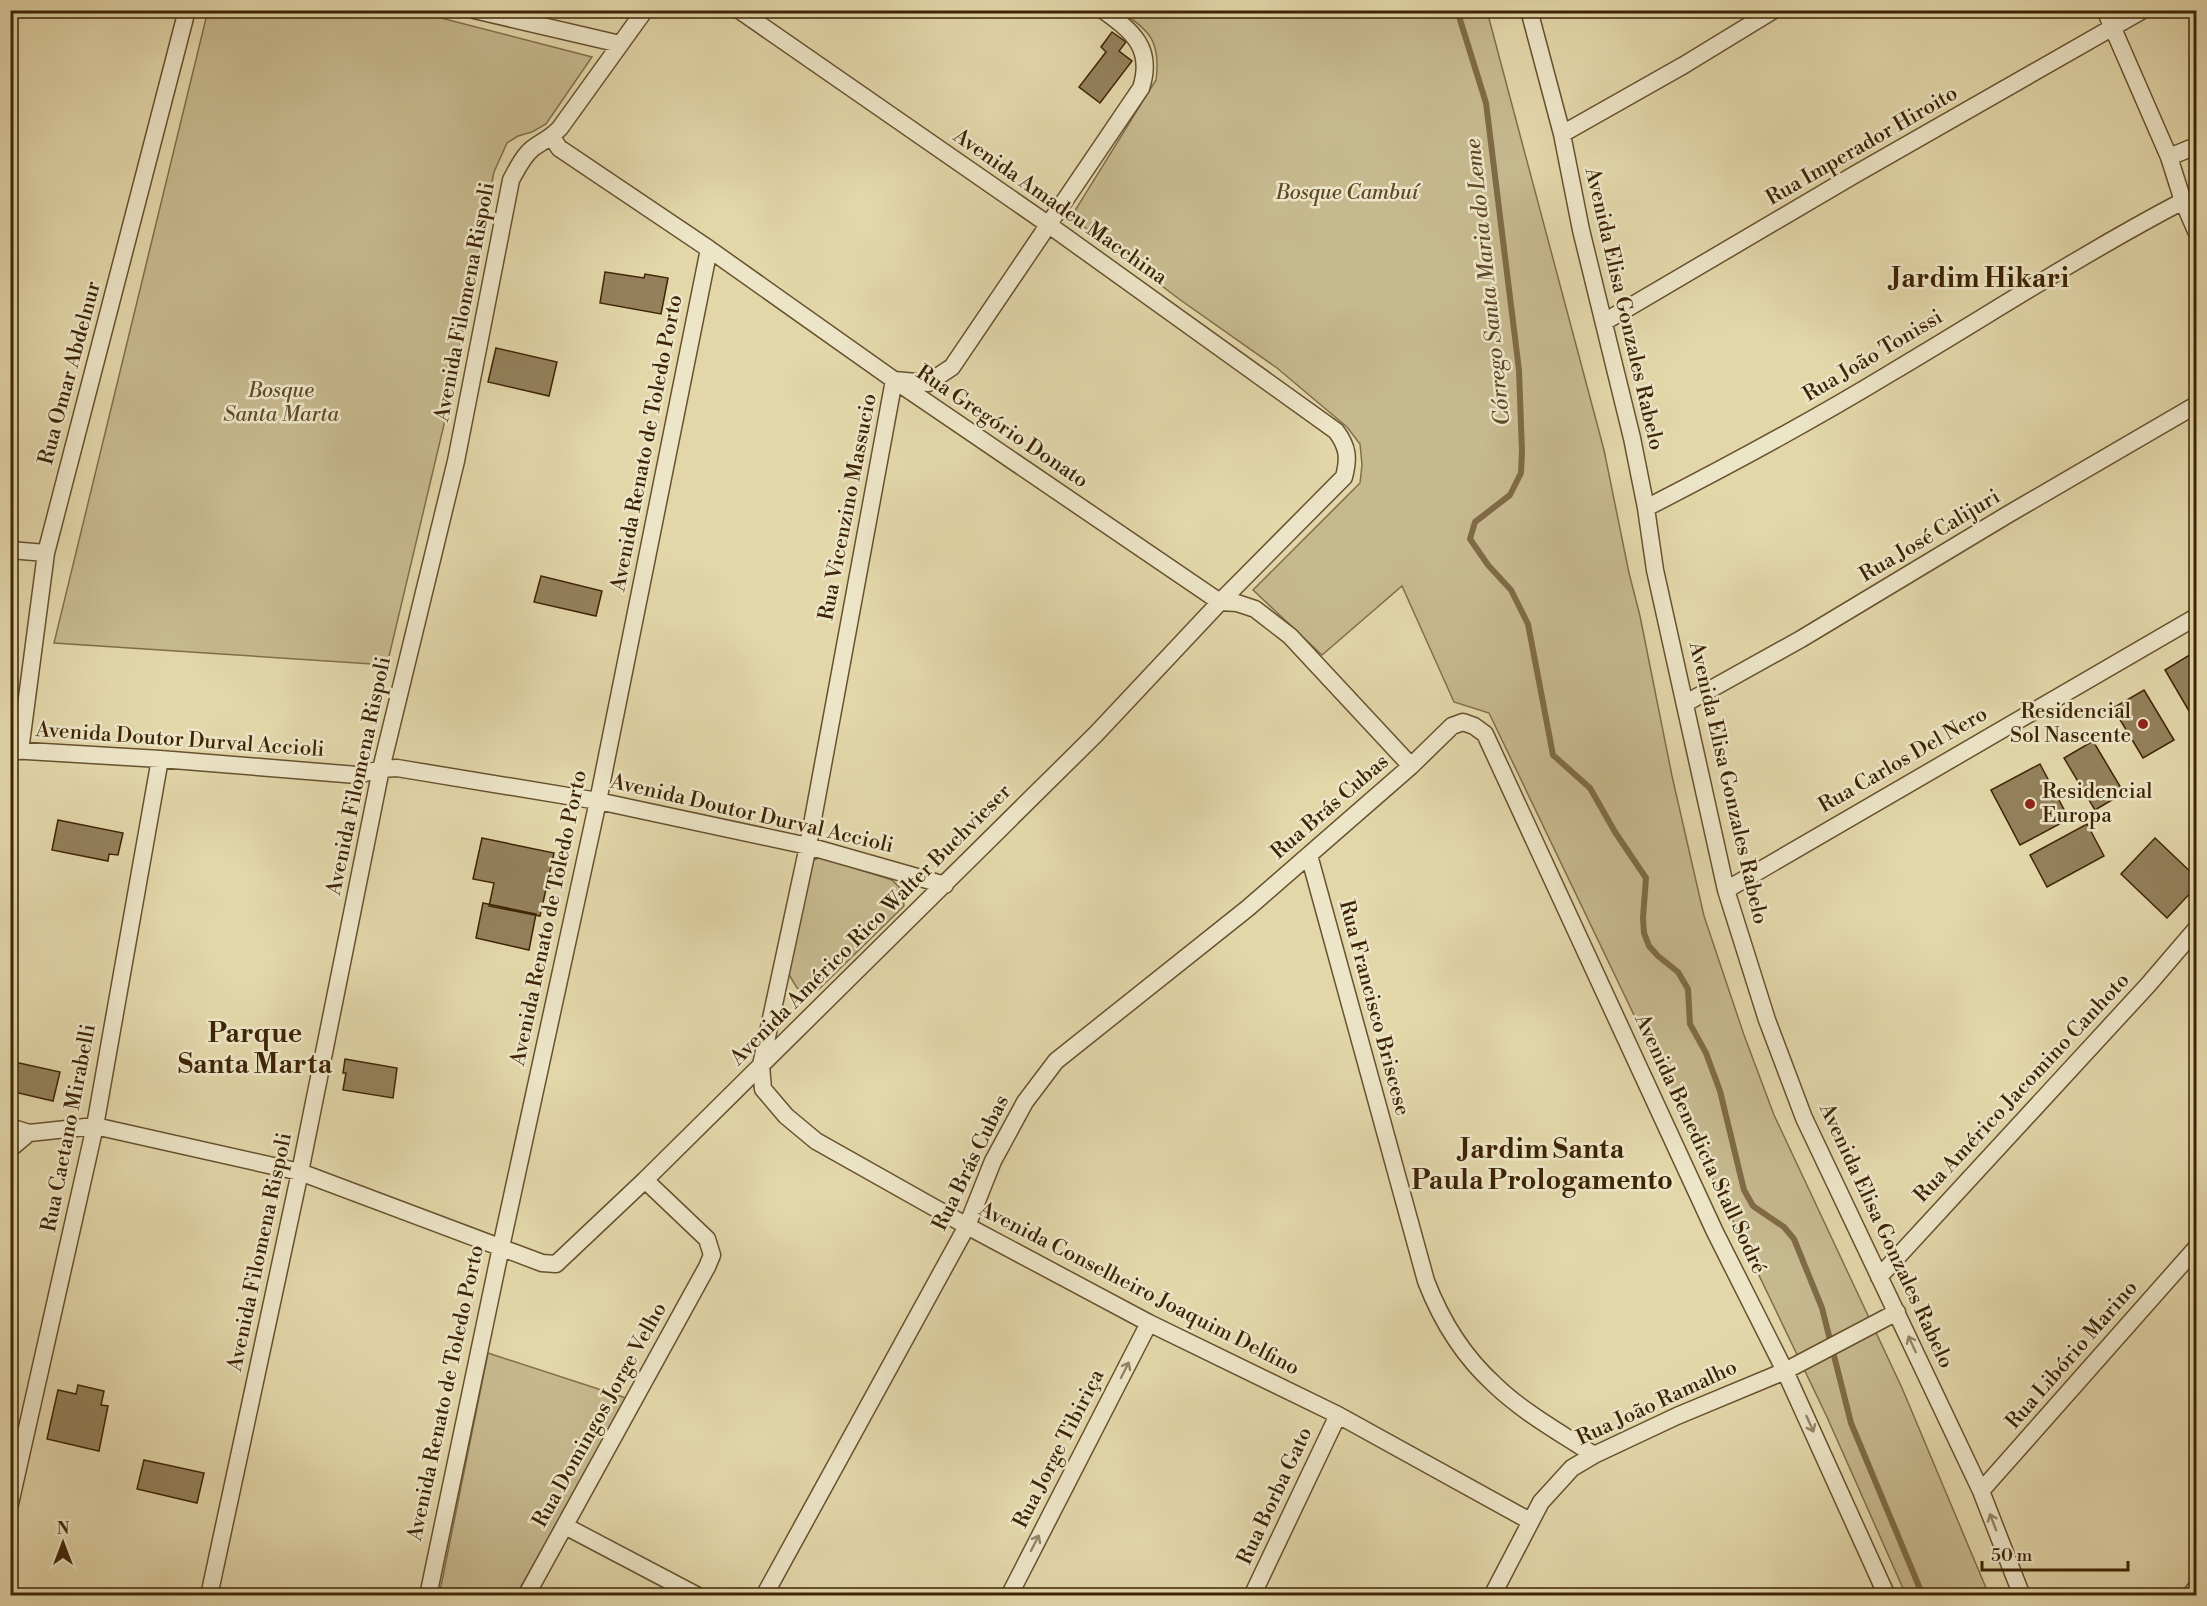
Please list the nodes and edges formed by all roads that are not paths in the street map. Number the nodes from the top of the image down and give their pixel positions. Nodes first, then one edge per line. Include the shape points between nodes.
1 (187, 10) edge
2 (474, 10) edge
3 (645, 10) edge
4 (739, 10) edge
5 (1103, 10) edge
6 (1529, 10) edge
7 (1774, 10) edge
8 (2105, 10) edge
9 (2143, 10) edge
10 (2112, 28) junction
11 (620, 44) junction
12 (1562, 134) junction
13 (552, 137) junction
14 (2196, 146) edge
15 (2169, 157) junction
16 (2183, 201) junction
17 (1049, 225) junction
18 (2196, 231) edge
19 (709, 249) junction
20 (1605, 322) junction
21 (894, 380) junction
22 (2196, 405) edge
23 (1347, 450) joint
24 (1646, 508) junction
25 (10, 550) edge
26 (46, 553) junction
27 (1220, 602) junction
28 (2196, 617) edge
29 (1686, 703) junction
30 (1462, 722) joint
31 (15, 750) edge
32 (160, 759) junction
33 (1411, 766) junction
34 (381, 769) junction
35 (598, 801) junction
36 (808, 846) junction
37 (1309, 855) junction
38 (945, 885) junction
39 (1726, 890) junction
40 (2196, 929) edge
41 (761, 1065) junction
42 (95, 1126) junction
43 (10, 1127) edge
44 (29, 1133) junction
45 (10, 1149) edge
46 (300, 1172) junction
47 (645, 1180) junction
48 (967, 1226) junction
49 (501, 1247) junction
50 (2196, 1248) edge
51 (1879, 1277) junction
52 (1897, 1312) junction
53 (1149, 1323) junction
54 (1785, 1371) junction
55 (1338, 1415) junction
56 (1594, 1455) junction
57 (1981, 1491) junction
58 (10, 1504) edge
59 (1530, 1521) junction
60 (565, 1526) junction
61 (2196, 1588) edge
62 (209, 1596) edge
63 (428, 1596) edge
64 (526, 1596) edge
65 (698, 1596) edge
66 (764, 1596) edge
67 (1009, 1596) edge
68 (1252, 1596) edge
69 (1492, 1596) edge
70 (1887, 1596) edge
71 (2022, 1596) edge
72 (2190, 1596) edge

1 - 26 street, Rua Omar Abdelnur
2 - 11 street
3 - 11 street, Avenida Filomena Rispoli
4 - 17 street, Avenida Amadeu Macchina
5 - 17 street, Rua Vicenzino Massucio via 1142,46 1145,78
6 - 12 street, Avenida Elisa Gonzales Rabelo
7 - 12 street
8 - 10 street
9 - 10 street, Rua Imperador Hiroito
10 - 15 street
10 - 20 street, Rua Imperador Hiroito
11 - 13 street, Avenida Filomena Rispoli
12 - 20 street, Avenida Elisa Gonzales Rabelo
13 - 19 street, Rua Gregório Donato via 559,148
13 - 34 street, Avenida Filomena Rispoli via 532,149 511,180 456,461
14 - 15 street
15 - 16 street
16 - 18 street
16 - 24 street, Rua João Tonissi via 1889,375
17 - 21 street, Rua Vicenzino Massucio via 952,367 928,383
17 - 23 street, Avenida Amadeu Macchina via 1336,431
19 - 21 street, Rua Gregório Donato
19 - 35 street, Avenida Renato de Toledo Porto
20 - 24 street, Avenida Elisa Gonzales Rabelo
21 - 27 street, Rua Gregório Donato
21 - 36 street, Rua Vicenzino Massucio
22 - 29 street, Rua José Calijuri
23 - 27 street, Avenida Américo Rico Walter Buchvieser via 1344,477
24 - 29 street, Avenida Elisa Gonzales Rabelo via 1655,570
25 - 26 street
26 - 31 street, Rua Omar Abdelnur
27 - 33 street, Rua Gregório Donato via 1255,609 1290,636
27 - 38 street, Avenida Américo Rico Walter Buchvieser via 1096,734
28 - 39 street, Rua Carlos Del Nero
29 - 39 street, Avenida Elisa Gonzales Rabelo
30 - 33 street, Rua Brás Cubas via 1452,726
30 - 54 street, Avenida Benedicta Stall Sodré via 1485,734 1715,1232
31 - 32 street, Avenida Doutor Durval Accioli
32 - 34 street, Avenida Doutor Durval Accioli via 357,775
32 - 42 street, Rua Caetano Mirabelli
33 - 37 street, Rua Brás Cubas
34 - 35 street, Avenida Doutor Durval Accioli via 398,768
34 - 46 street, Avenida Filomena Rispoli
35 - 36 street, Avenida Doutor Durval Accioli
35 - 49 street, Avenida Renato de Toledo Porto
36 - 38 street, Avenida Doutor Durval Accioli
36 - 41 street, Rua Vicenzino Massucio
37 - 48 street, Rua Brás Cubas via 1056,1061 1025,1102 993,1161
37 - 56 street, Rua Francisco Briscese via 1433,1298 1467,1356 1496,1387
38 - 41 street, Avenida Américo Rico Walter Buchvieser
39 - 51 street, Avenida Elisa Gonzales Rabelo via 1767,1020 1804,1118
40 - 51 street, Rua Américo Jacomino Canhoto
41 - 47 street, Avenida Américo Rico Walter Buchvieser
41 - 48 street, Avenida Conselheiro Joaquim Delfino via 763,1089 786,1116 816,1141
42 - 44 street
42 - 46 street
42 - 58 street, Rua Caetano Mirabelli
43 - 44 street
44 - 45 street
46 - 49 street
46 - 62 street, Avenida Filomena Rispoli
47 - 49 street, Avenida Américo Rico Walter Buchvieser via 556,1264 542,1263
47 - 60 street, Rua Domingos Jorge Velho via 707,1239 712,1255
48 - 53 street, Avenida Conselheiro Joaquim Delfino
48 - 66 street, Rua Brás Cubas
49 - 63 street, Avenida Renato de Toledo Porto
50 - 57 street, Rua Libório Marino
51 - 52 street, Avenida Elisa Gonzales Rabelo
52 - 54 street, Rua João Ramalho
57 -> 52 street, Avenida Elisa Gonzales Rabelo
53 - 55 street, Avenida Conselheiro Joaquim Delfino
67 -> 53 street, Rua Jorge Tibiriça
54 - 56 street, Rua João Ramalho
54 -> 70 street, Avenida Benedicta Stall Sodré
55 - 59 street, Avenida Conselheiro Joaquim Delfino
55 - 68 street, Rua Borba Gato
56 - 59 street, Rua João Ramalho via 1572,1468 1541,1502
71 -> 57 street, Avenida Elisa Gonzales Rabelo
59 - 69 street, Rua João Ramalho
60 - 64 street, Rua Domingos Jorge Velho
60 - 65 street
61 - 72 street

